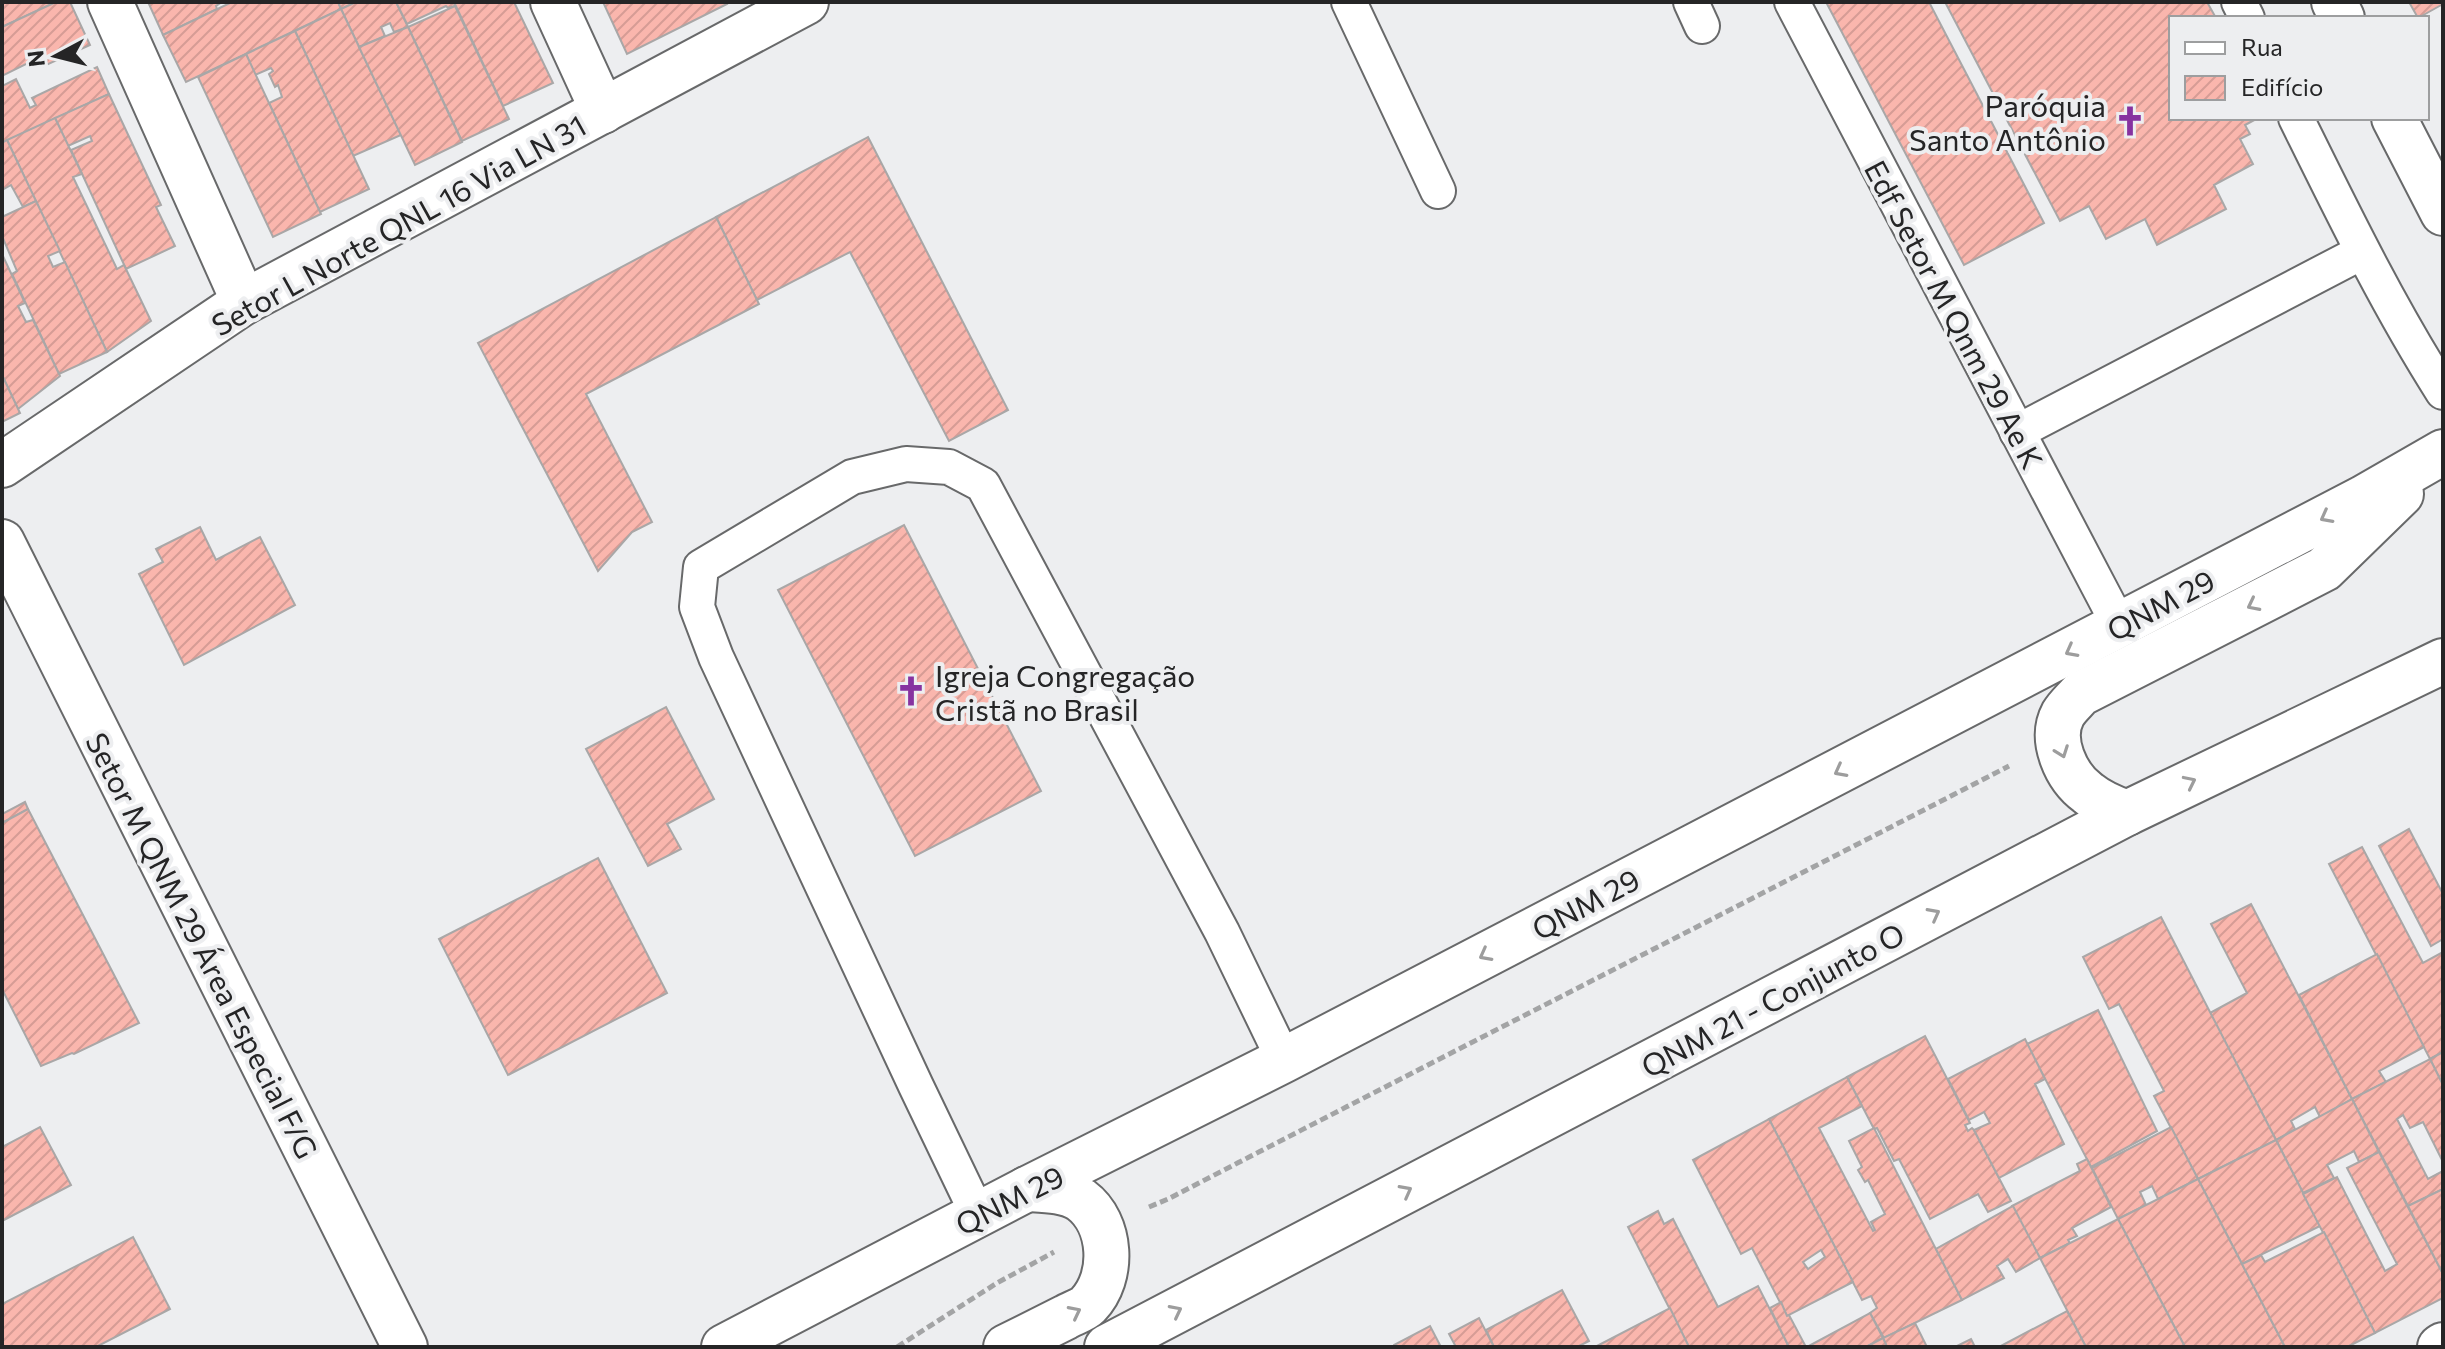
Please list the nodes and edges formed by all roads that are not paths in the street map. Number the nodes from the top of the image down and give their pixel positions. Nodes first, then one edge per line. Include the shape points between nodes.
1 (110, 2) edge
2 (553, 2) edge
3 (806, 2) edge
4 (1349, 2) edge
5 (1792, 2) edge
6 (603, 111) junction
7 (2297, 120) edge
8 (2395, 120) edge
9 (1438, 191) dead end
10 (2443, 213) edge
11 (2362, 252) junction
12 (244, 302) junction
13 (2443, 392) edge
14 (2017, 432) junction
15 (2443, 453) edge
16 (2, 465) edge
17 (2, 542) edge
18 (2119, 625) junction
19 (2443, 661) edge
20 (2127, 813) junction
21 (1284, 1060) junction
22 (1027, 1189) junction
23 (978, 1215) junction
24 (405, 1347) edge
25 (724, 1347) edge
26 (1006, 1347) edge
27 (1107, 1347) edge

1 - 12 main road
2 - 6 main road
3 - 6 main road, Setor L Norte QNL 16 Via LN 31
4 - 9 lane
5 - 14 lane, Edf Setor M Qnm 29 Ae K
6 - 12 main road, Setor L Norte QNL 16 Via LN 31
7 - 11 lane
8 - 10 main road
11 - 13 lane
11 - 14 lane
12 - 16 main road, Setor L Norte QNL 16 Via LN 31
14 - 18 lane, Edf Setor M Qnm 29 Ae K
15 -> 18 main road, QNM 29
15 -> 20 main road via 2324,569 2080,694 2063,715 2057,741 2070,773 2086,792
17 - 24 main road, Setor M QNM 29 Área Especial F/G
18 -> 21 main road, QNM 29
20 -> 19 main road, QNM 21 - Conjunto O
27 -> 20 main road, QNM 21 - Conjunto O
21 - 22 main road, QNM 29
21 - 23 lane via 1222,932 983,485 949,467 906,464 852,477 701,567 697,607
22 - 23 main road, QNM 29
26 -> 22 main road via 1087,1306 1104,1277 1101,1227 1090,1209 1078,1198
23 - 25 main road, QNM 29

